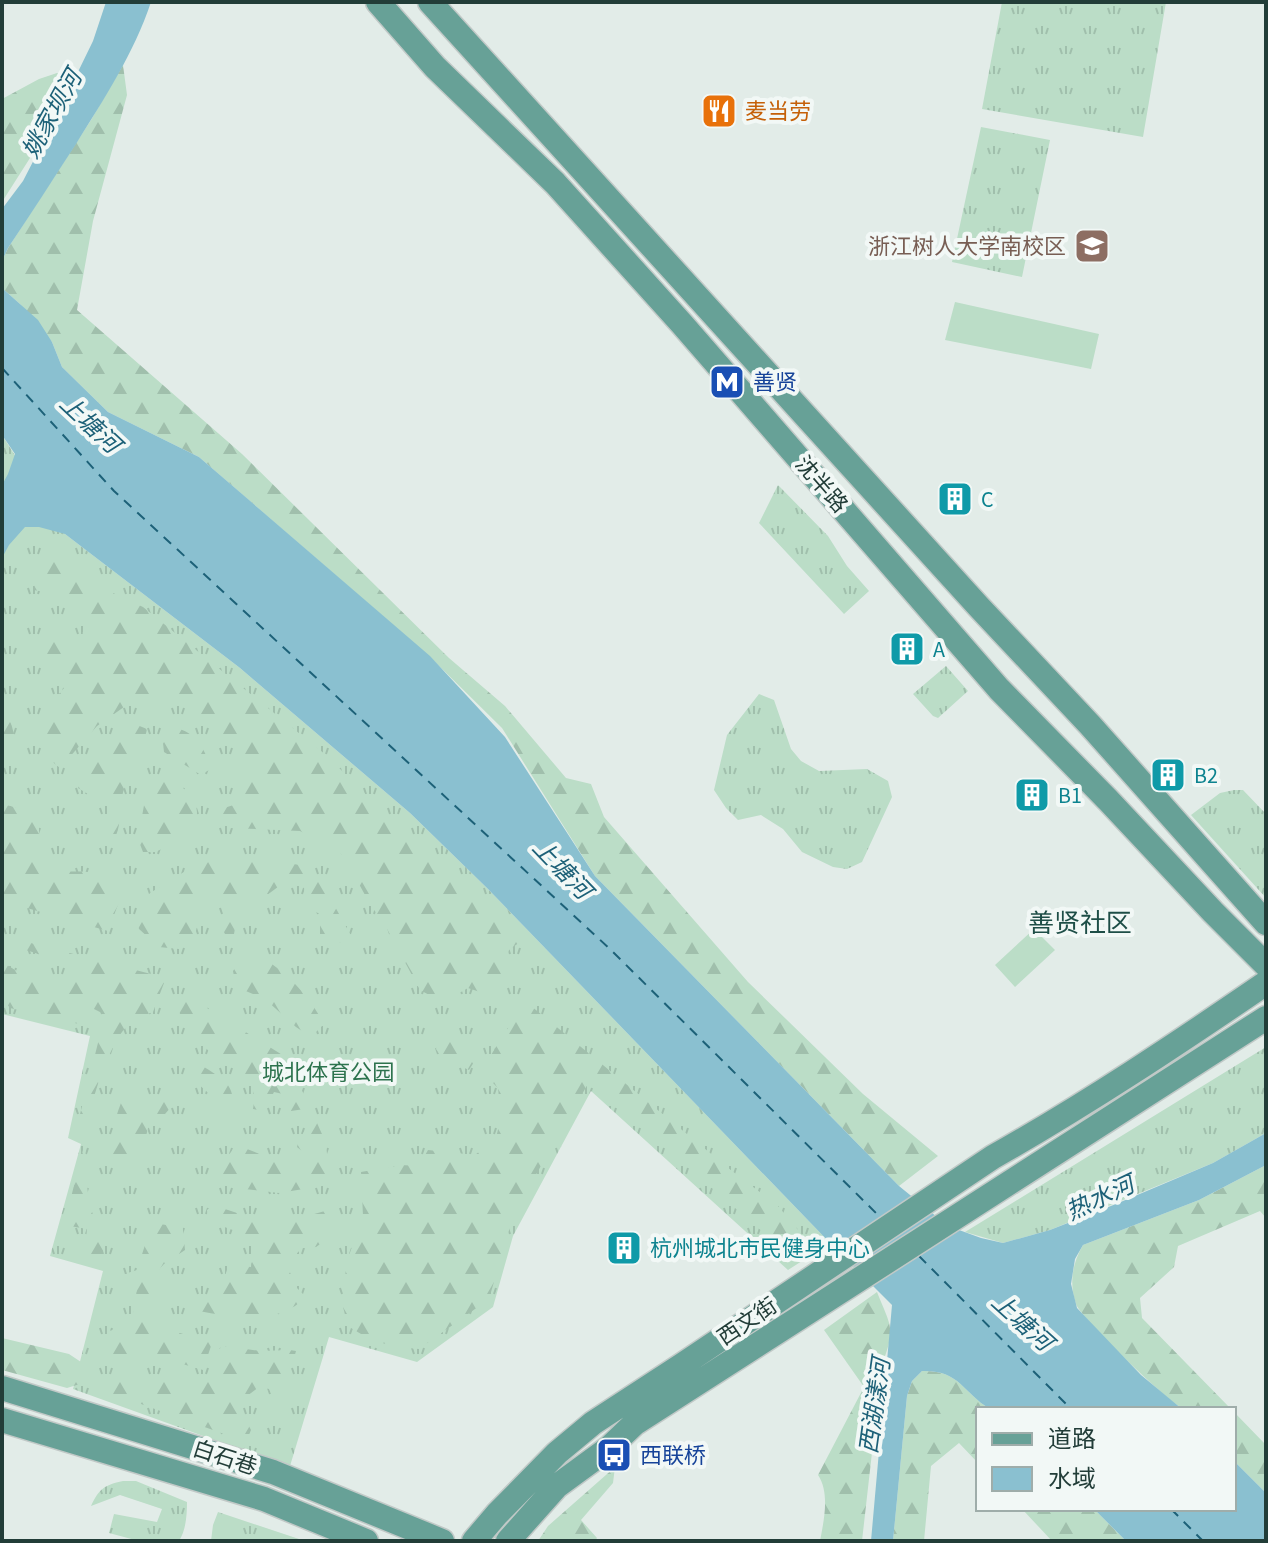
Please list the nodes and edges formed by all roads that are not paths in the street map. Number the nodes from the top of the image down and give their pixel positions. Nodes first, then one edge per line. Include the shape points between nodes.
1 (378, 2) edge
2 (430, 2) edge
3 (1266, 923) edge
4 (1266, 965) edge
5 (1266, 983) edge
6 (1266, 1018) edge
7 (2, 1388) edge
8 (2, 1420) edge
9 (366, 1541) edge
10 (442, 1541) edge
11 (474, 1541) edge
12 (508, 1541) edge

1 - 4 main road, 沈半路 via 435,67 555,183 999,689
2 - 3 main road, 沈半路
5 - 11 main road, 西文街 via 593,1423 557,1453
6 - 12 main road, 西文街 via 634,1424 557,1486
7 - 10 main road, 白石巷 via 273,1472
8 - 9 main road, 白石巷 via 264,1499

